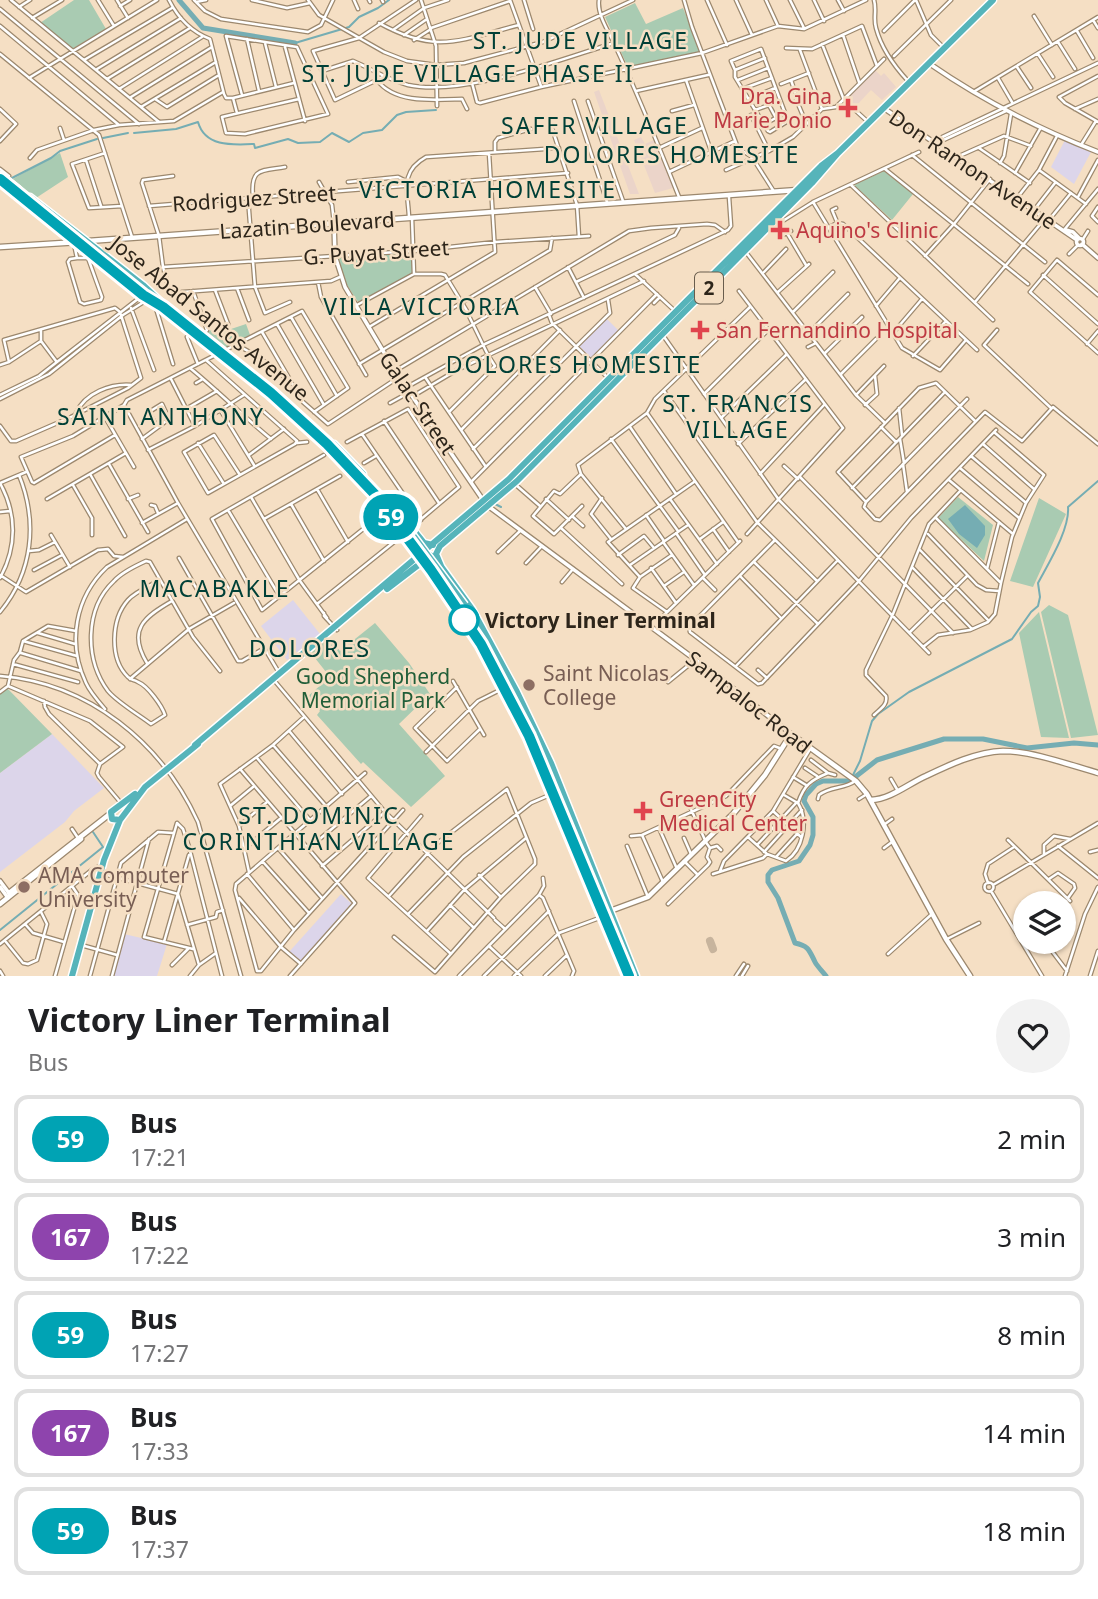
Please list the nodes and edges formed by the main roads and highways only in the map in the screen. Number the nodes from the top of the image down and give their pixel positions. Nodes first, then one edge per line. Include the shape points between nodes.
1 (993, 0) edge
2 (7, 182) edge
3 (800, 191) junction
4 (698, 197) junction
5 (770, 221) junction
6 (80, 241) junction
7 (0, 247) edge
8 (147, 295) junction
9 (163, 307) junction
10 (678, 314) junction
11 (203, 337) junction
12 (611, 382) junction
13 (484, 501) junction
14 (386, 503) junction
15 (411, 528) junction
16 (404, 534) junction
17 (435, 551) junction
18 (423, 554) junction
19 (424, 565) junction
20 (464, 606) junction
21 (336, 628) junction
22 (482, 629) junction
23 (481, 644) junction
24 (535, 751) junction
25 (551, 763) junction
26 (544, 772) junction
27 (1098, 773) edge
28 (557, 778) junction
29 (145, 787) junction
30 (872, 800) junction
31 (116, 816) junction
32 (0, 904) edge
33 (607, 914) junction
34 (620, 946) junction
35 (72, 976) edge
36 (629, 976) edge
37 (636, 976) edge
38 (970, 976) edge

1 - 3 highway, 2
2 - 6 highway, Jose Abad Santos Avenue
2 - 8 highway, bridge
3 - 4 main road, Lazatin Boulevard
3 - 4 main road, Lazatin Boulevard
3 - 5 highway, 2
3 - 5 highway, 2 via 788,208
4 - 6 main road, Lazatin Boulevard
5 - 10 highway, 2
5 - 10 highway, 2
6 - 7 main road, Lazatin Boulevard
6 - 8 highway, Jose Abad Santos Avenue via 143,285
8 - 9 highway
8 - 9 highway, Jose Abad Santos Avenue
8 - 11 highway, Jose Abad Santos Avenue
9 - 11 highway, Jose Abad Santos Avenue
10 - 12 highway, 2
11 - 14 highway, Jose Abad Santos Avenue via 273,389
12 - 13 highway, 2
12 - 13 highway, 2 via 515,483
13 - 17 highway, 2
14 - 15 highway
14 - 16 highway, Jose Abad Santos Avenue
14 - 20 highway, bridge
15 - 16 highway
15 - 17 highway
16 - 18 highway, Jose Abad Santos Avenue
17 - 18 highway, 2
17 - 18 highway, Jose Abad Santos Avenue
17 - 19 highway
17 - 22 highway, Jose Abad Santos Avenue
18 - 19 highway, Jose Abad Santos Avenue
18 - 21 highway, 2
19 - 21 highway, 2
19 - 23 highway, Jose Abad Santos Avenue
20 - 22 highway
20 - 23 highway
21 - 29 highway, 2
22 - 25 highway, Jose Abad Santos Avenue
23 - 24 highway, Jose Abad Santos Avenue
24 - 25 highway via 545,763
24 - 26 highway, Jose Abad Santos Avenue
25 - 28 highway, Jose Abad Santos Avenue
26 - 28 highway
26 - 33 highway, Jose Abad Santos Avenue
27 - 30 main road via 1000,751 969,758
28 - 33 highway, Jose Abad Santos Avenue
29 - 31 highway, 2
29 - 31 highway, 2 via 122,804
30 - 33 main road, Sampaloc Road via 855,781 791,734 749,795 677,869 648,897
30 - 38 main road, Sampaloc Road
31 - 32 main road via 80,837
31 - 35 highway, 2
33 - 34 highway, Jose Abad Santos Avenue
34 - 36 highway, Jose Abad Santos Avenue
34 - 37 highway, Jose Abad Santos Avenue

